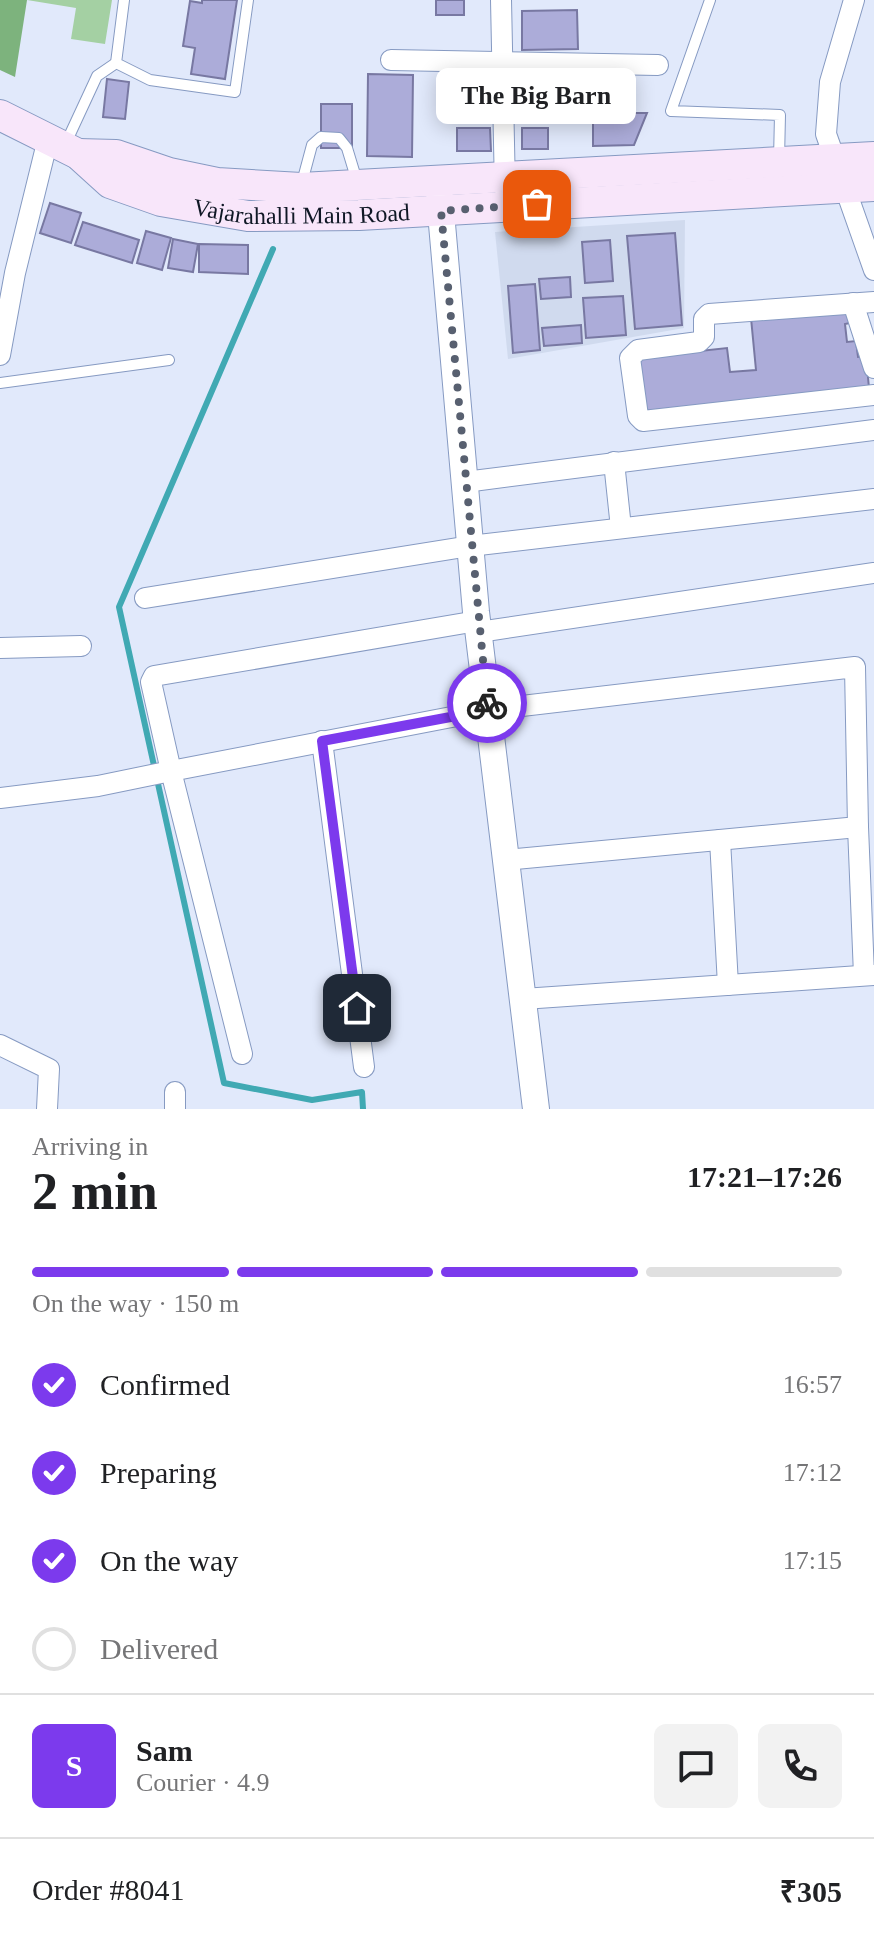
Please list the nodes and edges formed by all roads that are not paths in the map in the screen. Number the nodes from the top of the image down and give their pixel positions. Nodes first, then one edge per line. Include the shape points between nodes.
1 (124, 0) edge
2 (248, 0) edge
3 (501, 0) edge
4 (710, 0) edge
5 (854, 0) edge
6 (391, 60) dead end
7 (502, 61) junction
8 (116, 63) junction
9 (658, 65) dead end
10 (0, 115) edge
11 (64, 147) junction
12 (874, 157) edge
13 (833, 158) junction
14 (778, 161) junction
15 (859, 186) edge
16 (358, 187) junction
17 (301, 188) junction
18 (505, 192) junction
19 (440, 196) junction
20 (874, 270) edge
21 (874, 302) edge
22 (853, 303) junction
23 (0, 355) edge
24 (169, 360) dead end
25 (874, 368) edge
26 (0, 383) edge
27 (874, 395) edge
28 (874, 430) edge
29 (614, 462) junction
30 (465, 482) junction
31 (874, 499) edge
32 (621, 528) junction
33 (470, 546) junction
34 (874, 573) edge
35 (145, 598) dead end
36 (478, 627) junction
37 (81, 646) dead end
38 (0, 648) edge
39 (864, 665) edge
40 (488, 710) junction
41 (322, 741) junction
42 (171, 771) junction
43 (0, 798) edge
44 (720, 840) junction
45 (863, 840) edge
46 (506, 860) junction
47 (869, 975) edge
48 (728, 985) junction
49 (523, 999) junction
50 (0, 1045) edge
51 (242, 1054) dead end
52 (364, 1067) dead end
53 (47, 1109) edge
54 (536, 1109) edge

1 - 8 lane
2 - 8 lane via 235,92 150,80
3 - 7 street
4 - 14 lane via 671,111 780,115
5 - 13 street via 826,108
6 - 7 street
7 - 9 street
7 - 18 street
8 - 11 lane via 97,76
10 - 11 main road, Vajarahalli Main Road
11 - 17 main road, Vajarahalli Main Road via 116,155 217,183
11 - 19 main road, Vajarahalli Main Road via 110,183 212,212 301,216
11 - 23 street via 15,273
12 - 13 main road, Vajarahalli Main Road
13 - 14 main road, Vajarahalli Main Road
13 - 15 street
14 - 18 main road, Vajarahalli Main Road
15 - 18 main road, Vajarahalli Main Road
15 - 20 street
16 - 17 main road, Vajarahalli Main Road
16 - 17 lane via 347,148 339,138 321,137 312,145
16 - 19 main road, Vajarahalli Main Road
18 - 19 main road, Vajarahalli Main Road
19 - 30 street
21 - 22 street
22 - 25 street
22 - 27 street via 709,314 699,342 634,351 630,358 638,416 649,421
24 - 26 lane
28 - 29 street
29 - 30 street
29 - 32 street
30 - 33 street
31 - 32 street
32 - 33 street
33 - 35 street
33 - 36 street
34 - 36 street
36 - 40 street
36 - 42 street via 154,676 151,682
37 - 38 street
39 - 40 street
39 - 45 street
40 - 41 street
40 - 46 street
41 - 42 street
41 - 52 street
42 - 43 street
42 - 51 street
44 - 45 street
44 - 46 street
44 - 48 street
45 - 47 street
46 - 49 street
47 - 48 street
48 - 49 street
49 - 54 street
50 - 53 street via 49,1069

